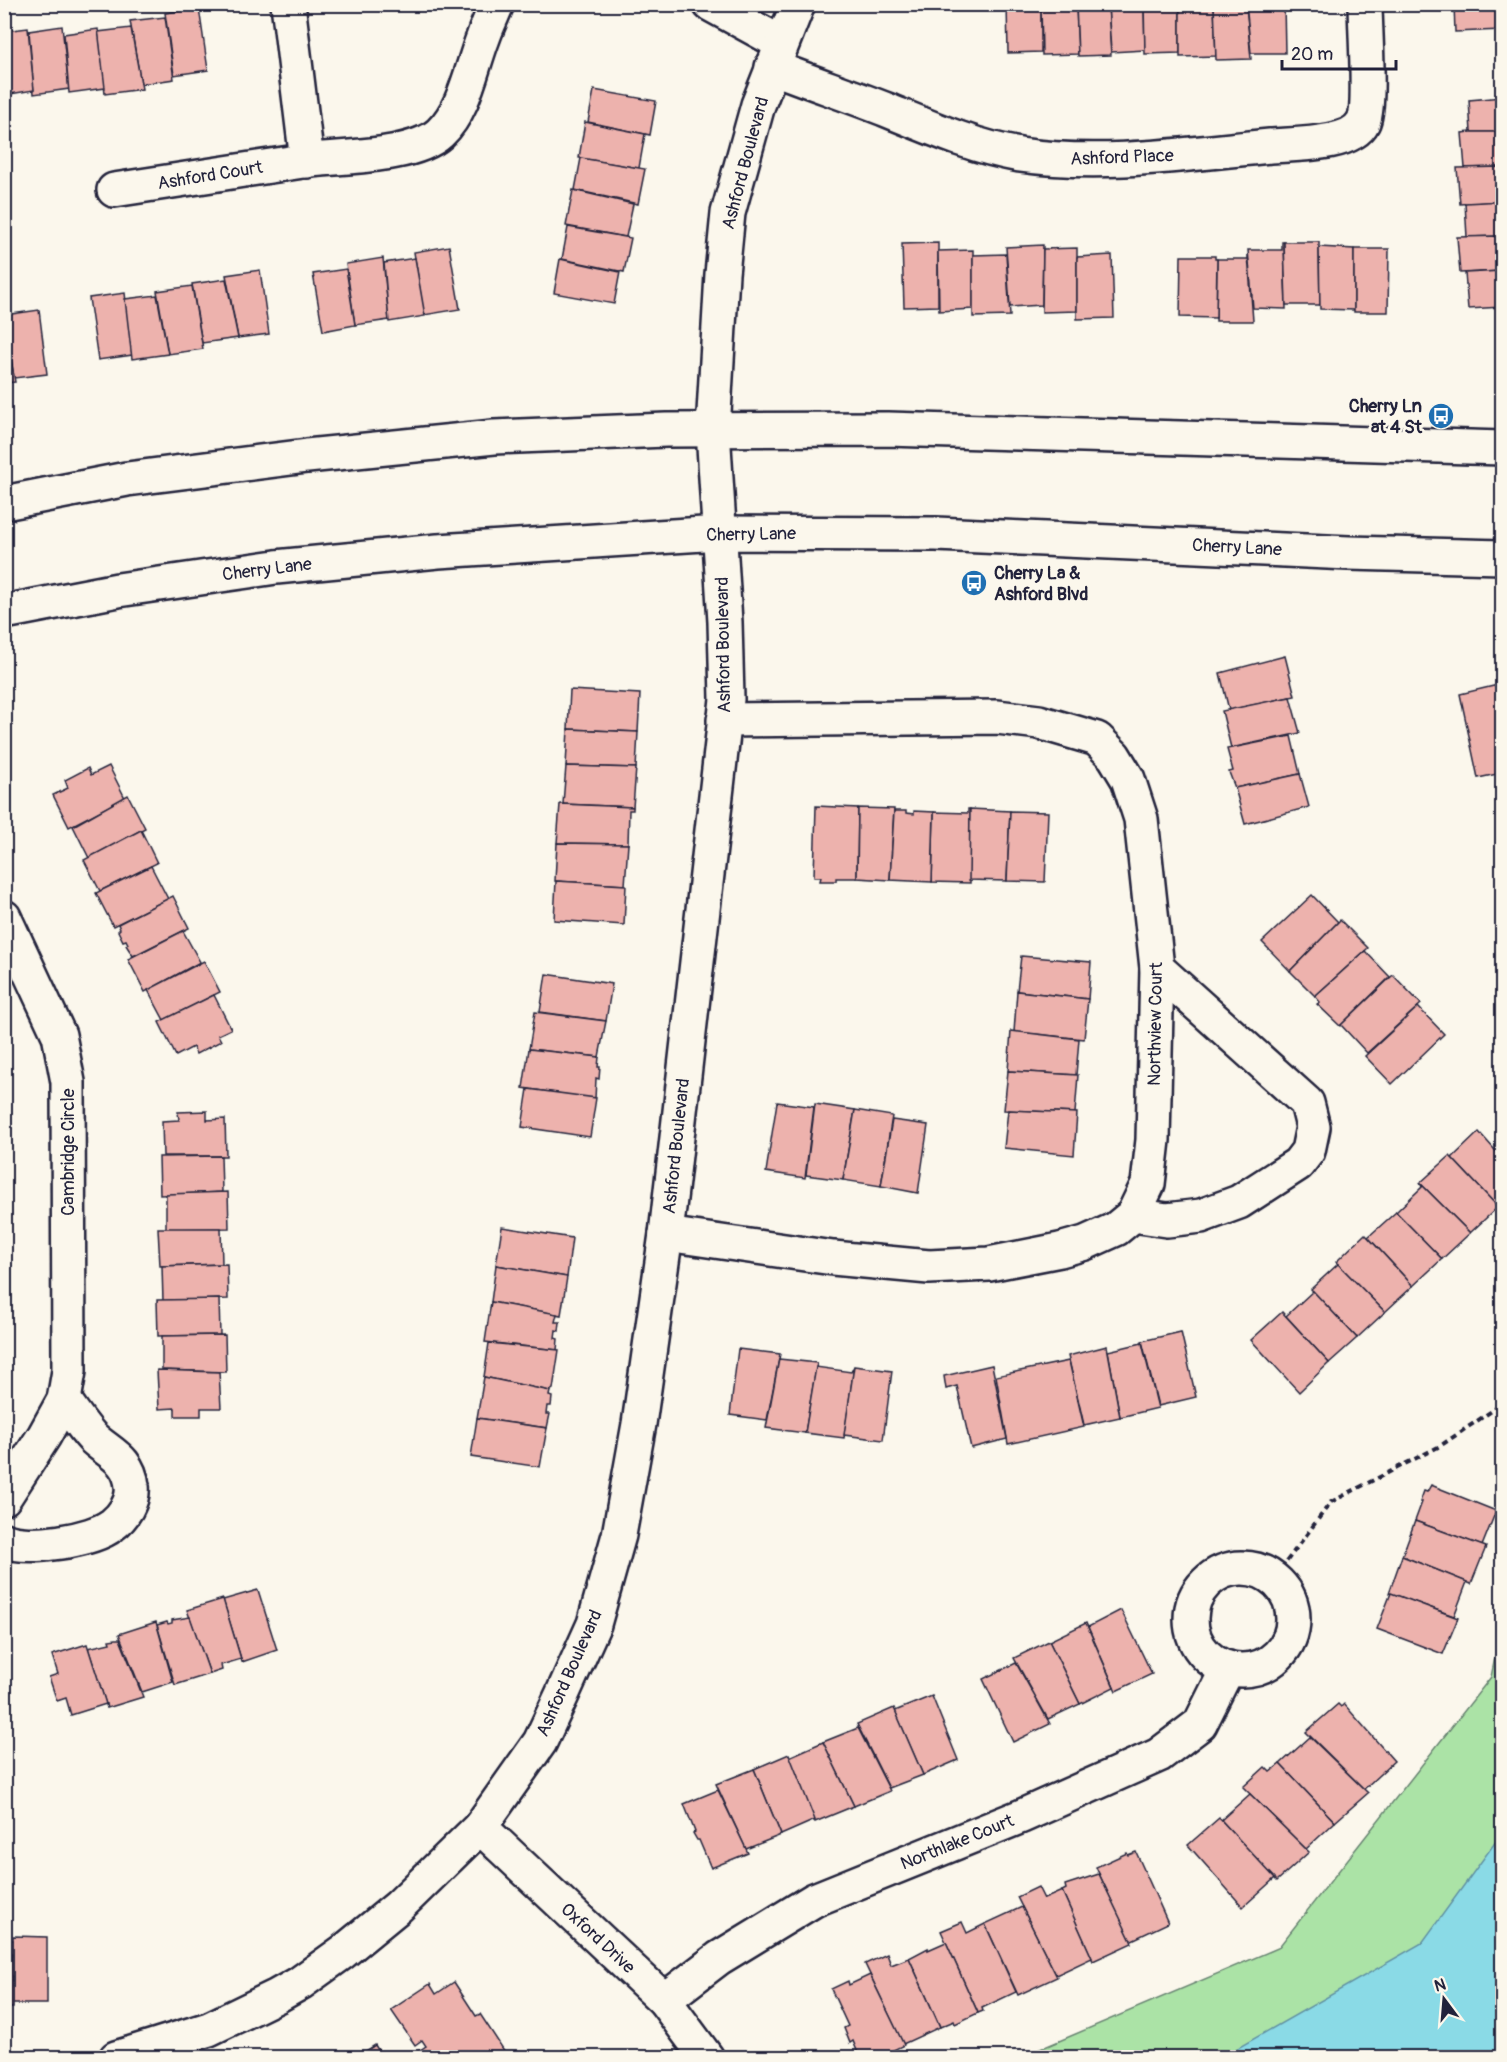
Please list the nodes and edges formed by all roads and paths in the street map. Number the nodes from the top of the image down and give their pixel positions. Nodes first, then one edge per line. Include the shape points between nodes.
1 (288, 4) edge
2 (498, 4) edge
3 (710, 4) edge
4 (798, 4) edge
5 (1365, 4) edge
6 (777, 55) junction
7 (307, 161) junction
8 (114, 190) dead end
9 (713, 430) junction
10 (1503, 448) edge
11 (4, 503) edge
12 (719, 534) junction
13 (1503, 557) edge
14 (4, 612) edge
15 (724, 720) junction
16 (4, 917) edge
17 (1157, 968) junction
18 (1133, 1215) junction
19 (666, 1234) junction
20 (64, 1400) junction
21 (1503, 1404) edge
22 (4, 1498) edge
23 (4, 1540) edge
24 (1274, 1578) junction
25 (1228, 1668) junction
26 (480, 1827) junction
27 (664, 2000) junction
28 (116, 2058) edge
29 (707, 2058) edge

1 - 7 street
2 - 7 street, Ashford Court via 462,98 440,133 416,146
3 - 6 street
4 - 6 street, Ashford Boulevard
5 - 6 street, Ashford Place via 1366,88 1363,122 1357,130 1324,141 1153,158 1067,160 972,144
6 - 9 street, Ashford Boulevard via 758,105 728,213
7 - 8 street, Ashford Court
9 - 10 street via 936,430
9 - 11 street via 494,437 307,456 127,479
9 - 12 street, Ashford Boulevard
12 - 13 street, Cherry Lane via 936,534
12 - 14 street, Cherry Lane via 438,551 276,567 118,590
12 - 15 street, Ashford Boulevard via 725,622
15 - 17 street, Northview Court via 997,717 1039,722 1097,739 1114,756 1128,779 1141,819
15 - 19 street, Ashford Boulevard
16 - 20 street, Cambridge Circle via 58,1035 68,1082 69,1371
17 - 18 street, Northview Court via 1153,1140 1148,1184
17 - 18 street via 1307,1103 1313,1127 1308,1151 1298,1164 1239,1202 1201,1216 1167,1220
18 - 19 street, Northview Court via 1116,1229 1060,1250 989,1264 929,1267 833,1258
19 - 26 street, Ashford Boulevard via 619,1535 594,1624 540,1742
20 - 22 street, Cambridge Circle
20 - 23 street via 93,1438 126,1467 132,1487 126,1512 110,1527 56,1543 28,1545
21 - 24 path via 1440,1446 1331,1502
24 - 25 street via 1287,1594 1294,1613 1292,1632 1283,1650 1267,1664 1249,1670
24 - 25 street via 1256,1570 1236,1568 1217,1574 1197,1596 1191,1625 1198,1644 1210,1659
25 - 27 street, Northlake Court via 1200,1724 1159,1755 1022,1816 814,1900 719,1958
26 - 27 street, Oxford Drive
26 - 28 street, Ashford Boulevard via 398,1907 300,1983 209,2029
27 - 29 street, Oxford Drive

